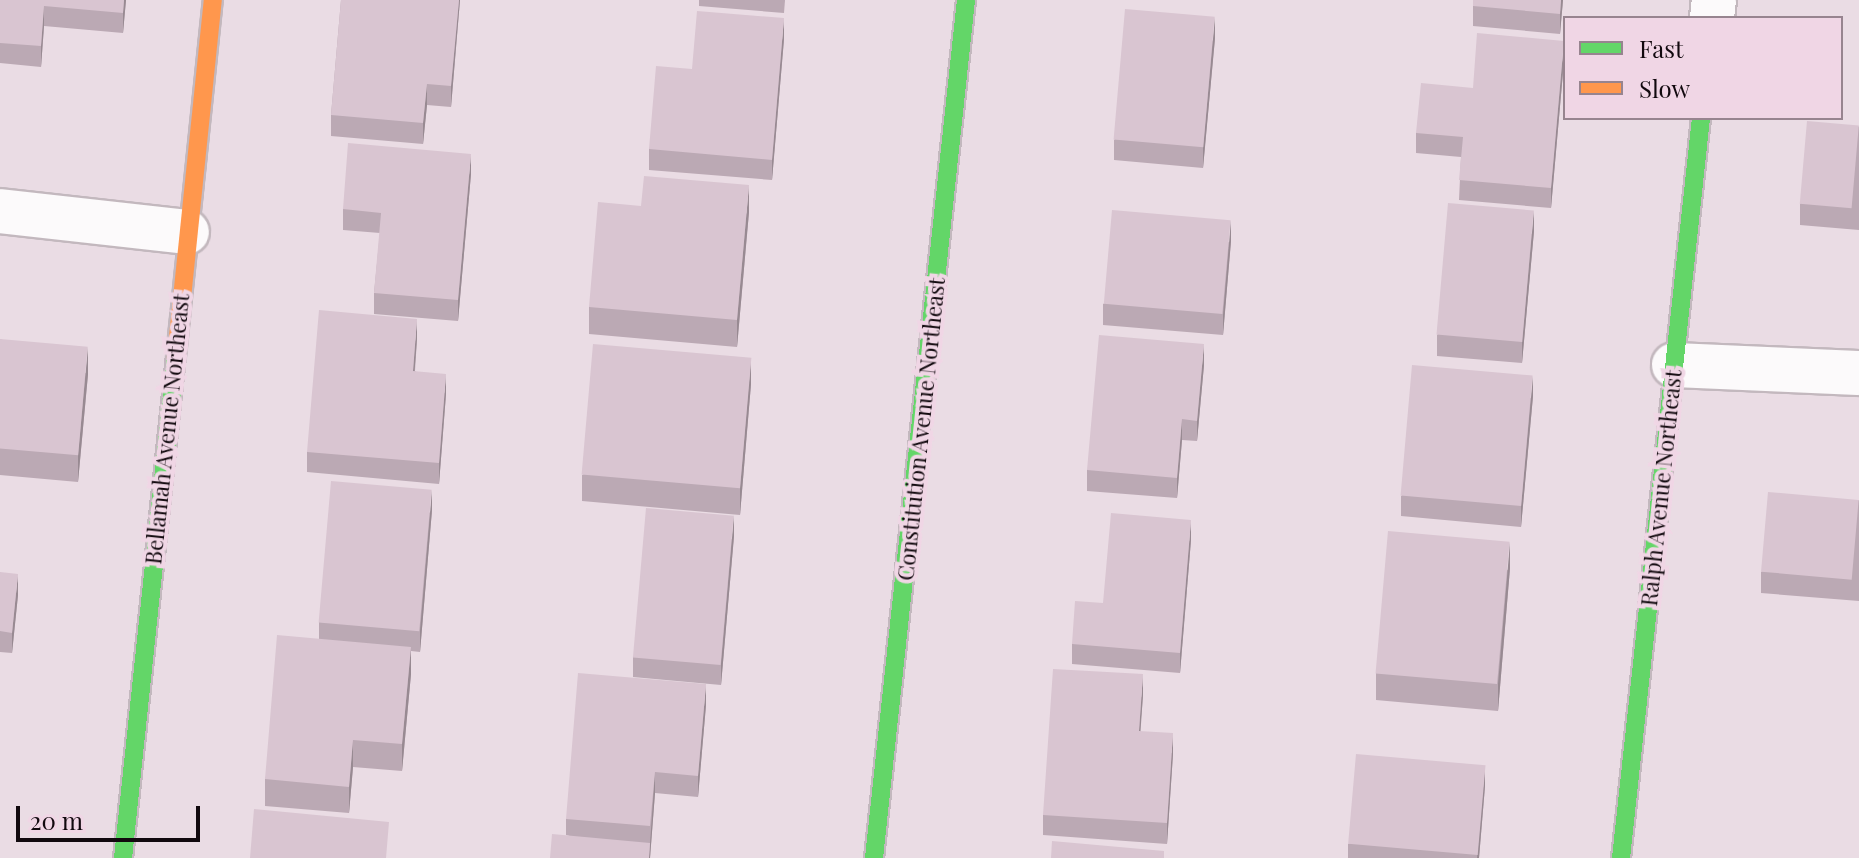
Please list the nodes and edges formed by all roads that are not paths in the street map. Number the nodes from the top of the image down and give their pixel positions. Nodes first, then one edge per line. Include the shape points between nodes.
1 (213, 0) edge
2 (966, 0) edge
3 (1701, 120) edge
4 (0, 211) edge
5 (187, 232) junction
6 (1674, 365) junction
7 (1859, 373) edge
8 (123, 858) edge
9 (874, 858) edge
10 (1621, 858) edge

1 - 5 street, Bellamah Avenue Northeast
2 - 9 street, Constitution Avenue Northeast
3 - 6 street, Ralph Avenue Northeast
4 - 5 street
5 - 8 street, Bellamah Avenue Northeast
6 - 7 street
6 - 10 street, Ralph Avenue Northeast

